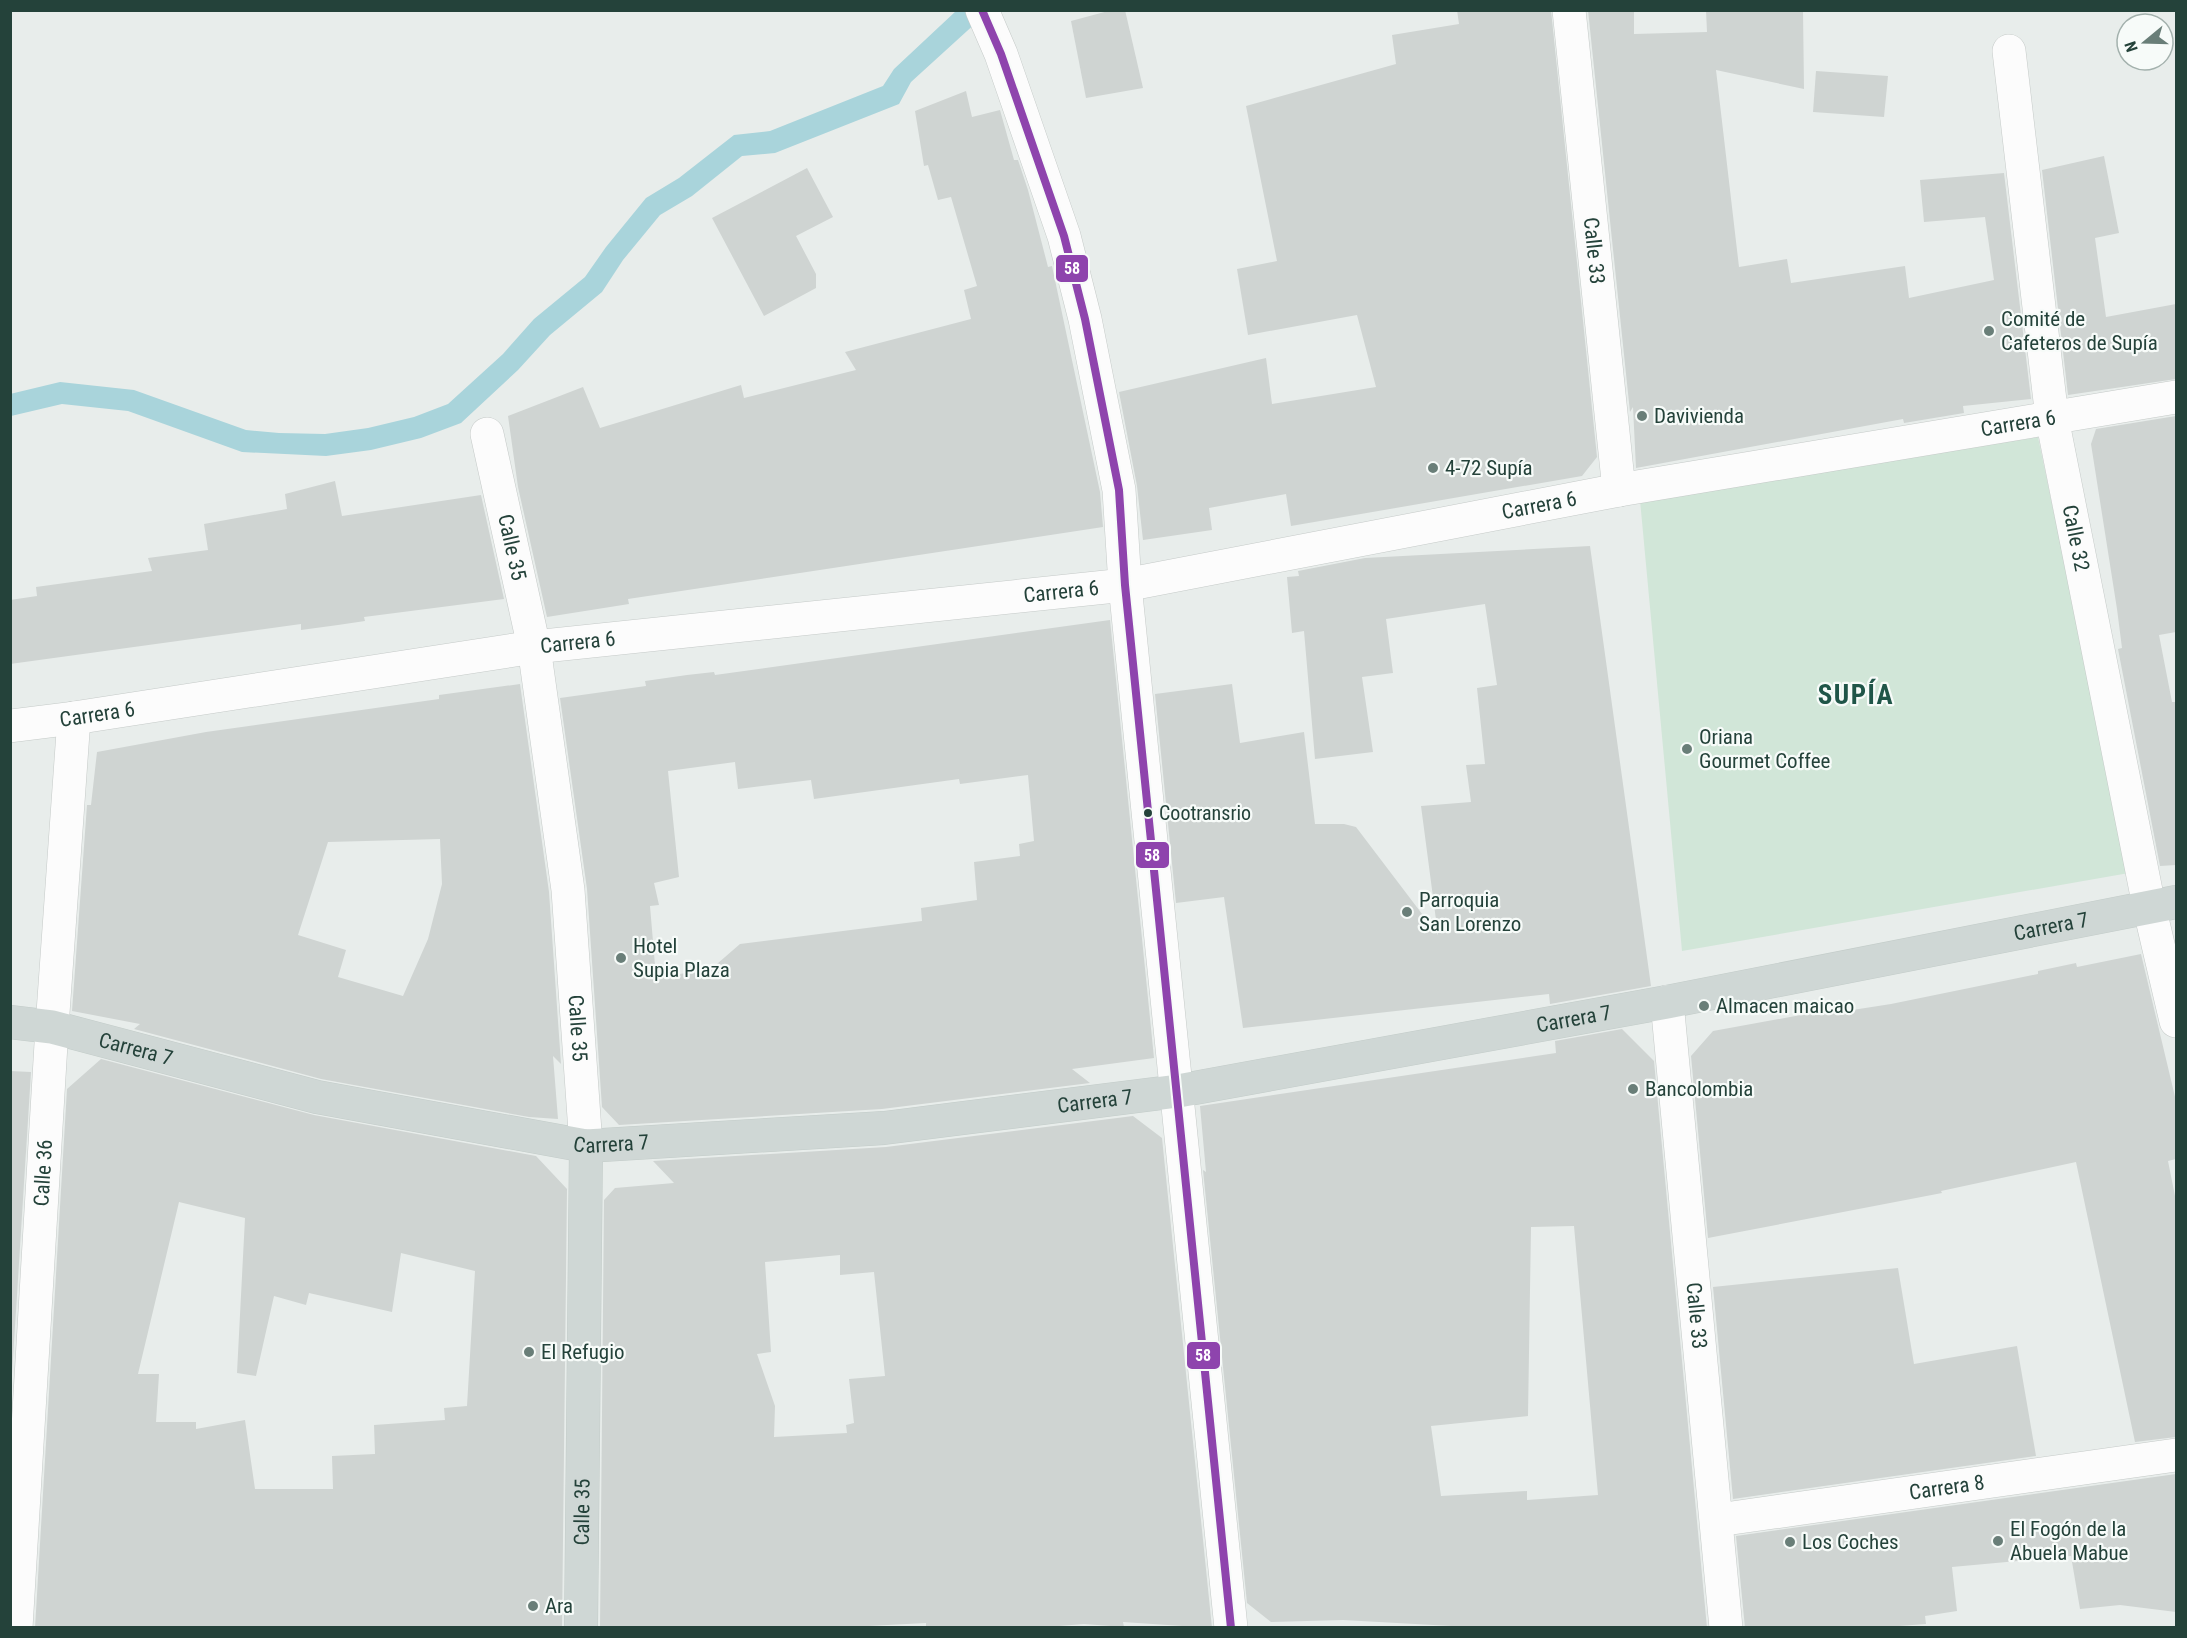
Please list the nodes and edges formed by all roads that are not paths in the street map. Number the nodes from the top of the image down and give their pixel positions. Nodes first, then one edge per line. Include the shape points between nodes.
1 (982, 10) edge
2 (1569, 10) edge
3 (2009, 51) dead end
4 (2176, 397) edge
5 (2052, 418) junction
6 (487, 434) dead end
7 (1619, 490) junction
8 (1125, 585) junction
9 (534, 647) junction
10 (74, 718) junction
11 (10, 726) edge
12 (2163, 904) edge
13 (1667, 1002) junction
14 (2176, 1021) edge
15 (10, 1022) edge
16 (52, 1026) junction
17 (1178, 1092) junction
18 (586, 1146) junction
19 (2176, 1455) edge
20 (1718, 1520) junction
21 (16, 1628) edge
22 (581, 1628) edge
23 (1231, 1628) edge
24 (1726, 1628) edge

1 - 8 street via 1064,236 1085,319 1119,490
2 - 7 street, Calle 33
3 - 5 street, Calle 32
4 - 5 street, Carrera 6
5 - 7 street, Carrera 6
5 - 12 street, Calle 32
6 - 9 street, Calle 35
7 - 8 street, Carrera 6
8 - 9 street, Carrera 6
8 - 17 street
9 - 10 street, Carrera 6
9 - 18 street, Calle 35 via 568,890
10 - 11 street, Carrera 6
10 - 16 street, Calle 36
12 - 13 main road, Carrera 7
12 - 14 street, Calle 32
13 - 17 main road, Carrera 7
13 - 20 street, Calle 33
15 - 16 main road, Carrera 7
16 - 18 main road, Carrera 7 via 317,1097
16 - 21 street, Calle 36
17 - 18 main road, Carrera 7 via 884,1128
17 - 23 street
18 - 22 main road, Calle 35
19 - 20 street, Carrera 8
20 - 24 street, Calle 33

